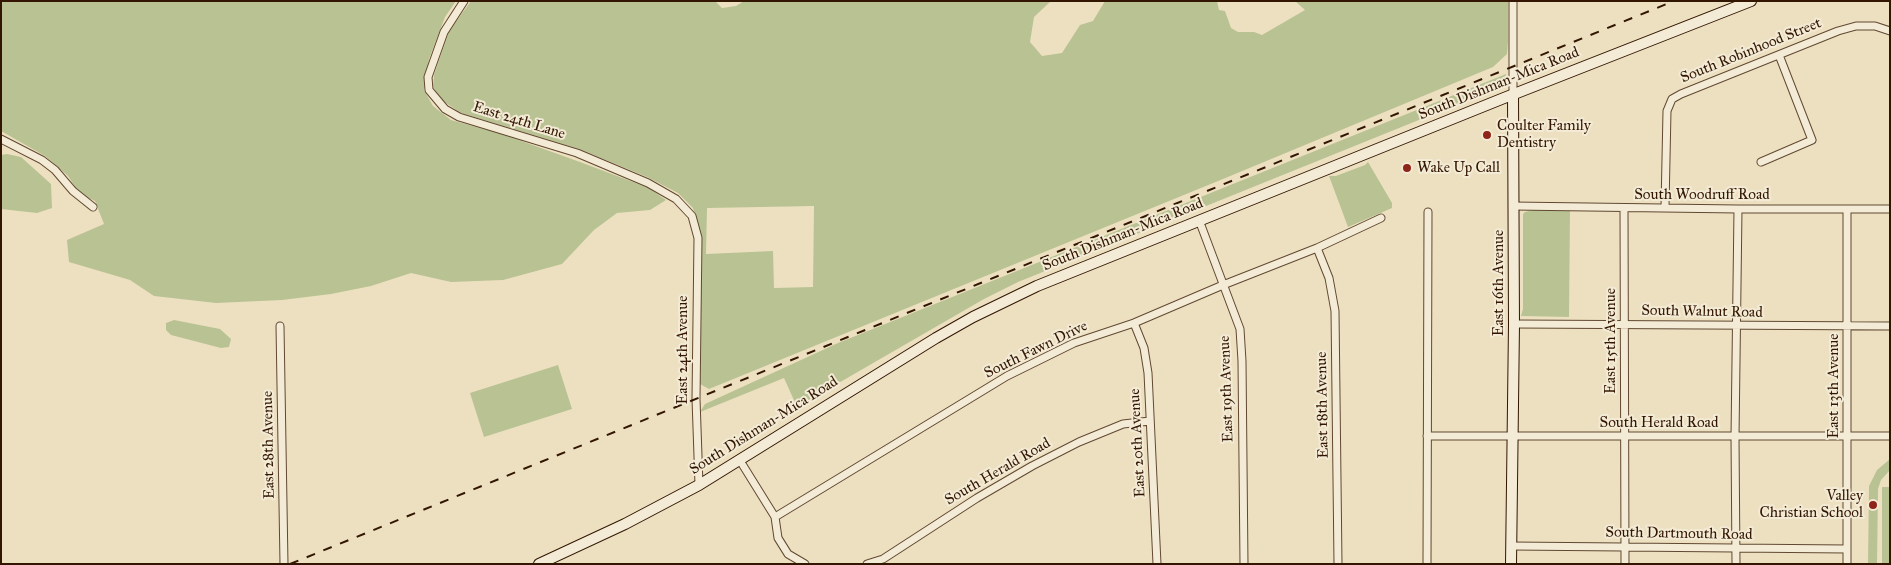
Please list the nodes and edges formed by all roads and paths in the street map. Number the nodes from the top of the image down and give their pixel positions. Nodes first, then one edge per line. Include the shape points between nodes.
1 (464, 1) edge
2 (1513, 1) edge
3 (1752, 1) edge
4 (1890, 31) edge
5 (1779, 55) junction
6 (1513, 94) junction
7 (1, 139) edge
8 (1760, 162) dead end
9 (94, 206) dead end
10 (1513, 206) junction
11 (1666, 207) junction
12 (1624, 208) junction
13 (1738, 209) junction
14 (1847, 209) junction
15 (1890, 209) edge
16 (1428, 212) dead end
17 (692, 216) joint
18 (1382, 218) dead end
19 (1199, 220) junction
20 (1317, 248) junction
21 (1224, 285) junction
22 (1134, 323) junction
23 (1514, 324) junction
24 (1625, 325) junction
25 (280, 326) dead end
26 (1737, 326) junction
27 (1848, 326) junction
28 (1890, 326) edge
29 (1150, 420) junction
30 (1427, 436) junction
31 (1624, 436) junction
32 (1890, 436) edge
33 (1513, 437) junction
34 (1735, 437) junction
35 (1848, 437) junction
36 (739, 459) junction
37 (699, 485) junction
38 (775, 517) junction
39 (1512, 546) junction
40 (1625, 547) junction
41 (1736, 548) junction
42 (1847, 549) junction
43 (284, 564) edge
44 (539, 564) edge
45 (805, 564) edge
46 (867, 564) edge
47 (1157, 564) edge
48 (1244, 564) edge
49 (1338, 564) edge
50 (1427, 564) edge
51 (1511, 564) edge
52 (1625, 564) edge
53 (1736, 564) edge
54 (1847, 564) edge

1 - 17 street, East 24th Lane via 444,32 428,77 429,90 445,109 459,117 577,154 648,183 676,199
2 - 6 street, East 16th Avenue
3 - 6 main road, South Dishman-Mica Road
4 - 5 street, South Robinhood Street via 1874,26 1856,26
5 - 8 street via 1812,140
5 - 11 street, South Robinhood Street via 1672,99 1667,111
6 - 10 main road, East 16th Avenue
6 - 19 main road, South Dishman-Mica Road
7 - 9 street via 42,160 73,191
10 - 12 street, South Woodruff Road
10 - 23 main road, East 16th Avenue
11 - 12 street, South Woodruff Road
11 - 13 street, South Woodruff Road
12 - 24 street, East 15th Avenue
13 - 14 street, South Woodruff Road
13 - 26 street
14 - 15 street, South Woodruff Road
14 - 27 street, East 13th Avenue
16 - 30 street
17 - 37 street, East 24th Avenue via 698,238 696,398
18 - 20 street, South Fawn Drive
19 - 21 street, East 19th Avenue
19 - 36 main road, South Dishman-Mica Road via 1037,286 973,317
20 - 21 street, South Fawn Drive
20 - 49 street, East 18th Avenue via 1329,278 1335,311
21 - 22 street, South Fawn Drive
21 - 48 street, East 19th Avenue via 1240,329
22 - 29 street, East 20th Avenue via 1144,348
22 - 38 street, South Fawn Drive via 1074,343 1007,376
23 - 24 street, South Walnut Road
23 - 33 main road, East 16th Avenue
24 - 26 street, South Walnut Road
24 - 31 street, East 15th Avenue
25 - 43 street, East 28th Avenue
26 - 27 street, South Walnut Road
26 - 34 street
27 - 28 street, South Walnut Road
27 - 35 street, East 13th Avenue
29 - 46 street, South Herald Road via 1123,424 1079,442 985,494 883,559
29 - 47 street, East 20th Avenue
30 - 33 street, South Herald Road
30 - 50 street
31 - 33 street, South Herald Road
31 - 34 street, South Herald Road
31 - 40 street, East 15th Avenue
32 - 35 street, South Herald Road
33 - 39 main road, East 16th Avenue
34 - 35 street, South Herald Road
34 - 41 street
35 - 42 street, East 13th Avenue
36 - 37 main road, South Dishman-Mica Road
36 - 38 street
37 - 44 main road, South Dishman-Mica Road
38 - 45 street via 778,538 788,554
39 - 40 street, South Dartmouth Road
39 - 51 main road, East 16th Avenue
40 - 41 street, South Dartmouth Road
40 - 52 street, East 15th Avenue
41 - 42 street, South Dartmouth Road
41 - 53 street
42 - 54 street, East 13th Avenue

